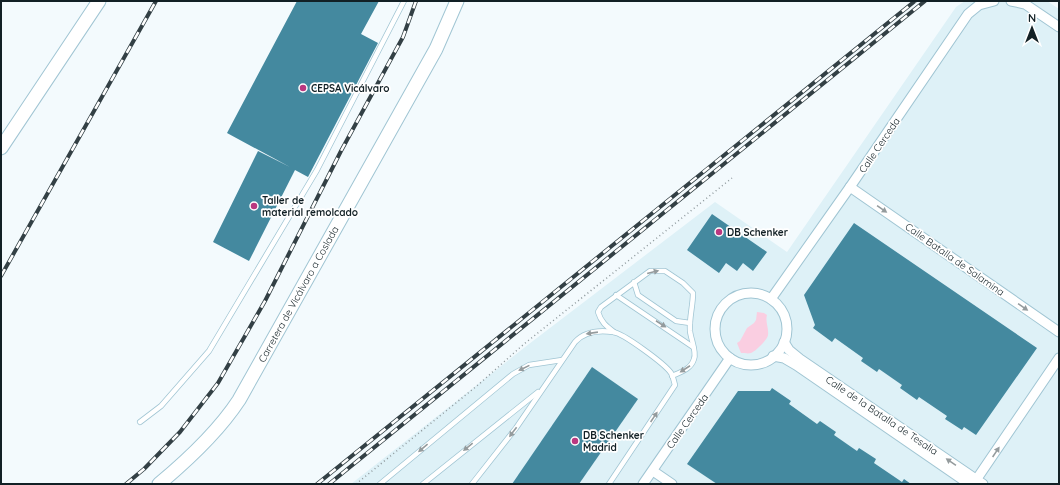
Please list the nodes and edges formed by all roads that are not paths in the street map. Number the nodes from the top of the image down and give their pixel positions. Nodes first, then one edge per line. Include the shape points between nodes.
1 (99, 1) edge
2 (404, 1) edge
3 (457, 1) edge
4 (994, 1) edge
5 (1011, 1) edge
6 (1059, 28) edge
7 (1, 148) edge
8 (850, 187) junction
9 (634, 282) junction
10 (616, 295) junction
11 (771, 299) junction
12 (690, 323) junction
13 (614, 332) junction
14 (1059, 332) edge
15 (784, 342) junction
16 (693, 347) junction
17 (773, 356) junction
18 (730, 358) junction
19 (1059, 358) edge
20 (562, 360) junction
21 (672, 376) junction
22 (543, 388) junction
23 (140, 422) dead end
24 (653, 470) junction
25 (975, 483) edge
26 (159, 484) edge
27 (380, 484) edge
28 (423, 484) edge
29 (472, 484) edge
30 (609, 484) edge
31 (643, 484) edge
32 (672, 484) edge

1 - 7 street
2 - 23 lane via 317,170 209,351 161,406
3 - 26 street, Carretera de Vicálvaro a Coslada via 436,49 239,400 203,444
4 - 8 street, Calle Cerceda via 979,5 968,14
5 - 6 street via 1025,4
8 - 11 street, Calle Cerceda
8 -> 14 street, Calle Batalla de Salamina
9 - 10 lane
9 - 12 lane via 638,295 676,321
9 -> 12 lane via 650,271 660,270 679,280 693,293
10 - 13 lane via 598,312 603,323
10 -> 16 lane
11 - 15 street via 785,318
11 - 18 street via 757,293 742,294 723,305 716,318 715,333 720,347
12 - 16 lane
13 -> 20 lane via 592,332 580,336
13 - 21 lane via 641,348
15 - 17 street
25 -> 15 street, Calle de la Batalla de Tesalia via 800,359
16 -> 21 lane via 695,358 692,364 686,370
17 - 18 street via 752,364 737,362
17 - 25 street, Calle de la Batalla de Tesalia via 784,358 796,365
18 - 24 street, Calle Cerceda
25 -> 19 street
20 - 22 lane
20 -> 27 lane via 529,365 513,374
30 -> 21 lane via 670,395 675,385
22 -> 28 lane
22 -> 29 lane via 516,428
24 - 31 street, Calle Cerceda
24 - 32 street

